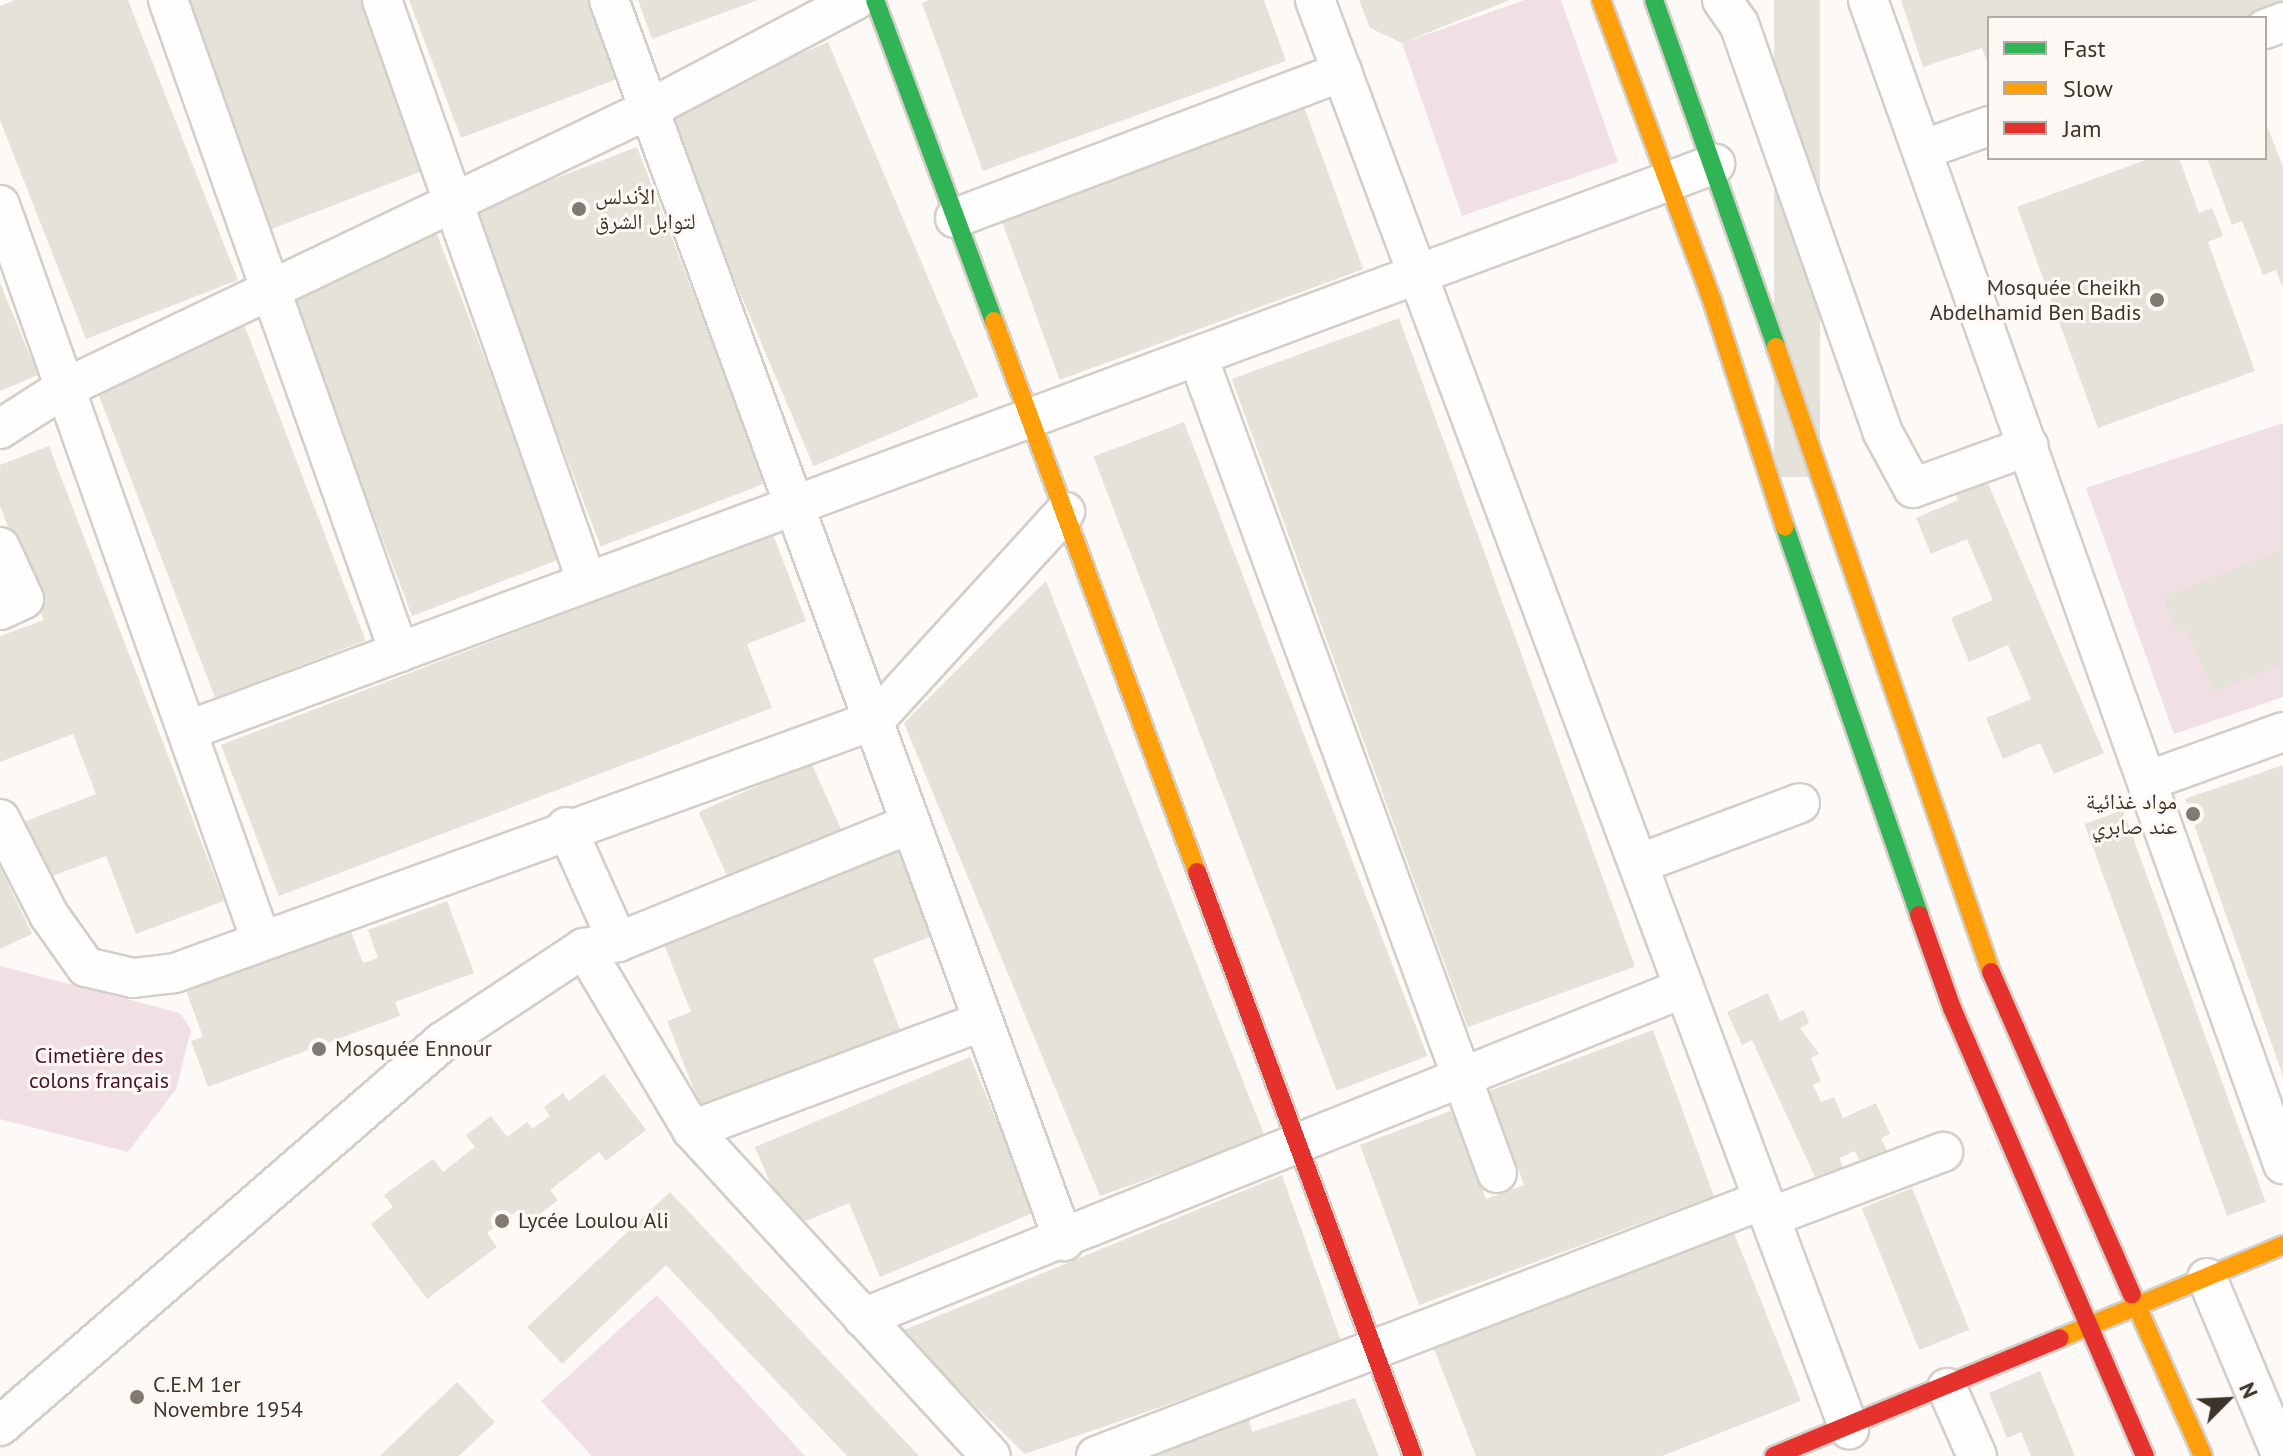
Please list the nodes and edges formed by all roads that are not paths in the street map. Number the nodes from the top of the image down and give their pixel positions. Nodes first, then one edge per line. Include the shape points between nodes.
1 (168, 0) edge
2 (382, 0) edge
3 (609, 0) edge
4 (856, 0) edge
5 (875, 0) edge
6 (1315, 0) edge
7 (1601, 0) edge
8 (1654, 0) edge
9 (1722, 0) edge
10 (1868, 0) edge
11 (1342, 72) junction
12 (649, 109) junction
13 (1987, 127) edge
14 (1922, 150) junction
15 (1715, 164) junction
16 (1668, 182) junction
17 (457, 201) junction
18 (0, 205) edge
19 (955, 218) junction
20 (1418, 274) junction
21 (271, 291) junction
22 (1198, 357) junction
23 (61, 390) junction
24 (1030, 418) junction
25 (0, 429) edge
26 (2029, 446) junction
27 (794, 505) junction
28 (1065, 512) junction
29 (0, 547) edge
30 (587, 582) junction
31 (0, 610) edge
32 (399, 652) junction
33 (875, 720) junction
34 (189, 730) junction
35 (2283, 732) edge
36 (2150, 780) junction
37 (1800, 803) dead end
38 (0, 821) edge
39 (910, 824) junction
40 (566, 827) junction
41 (1638, 864) junction
42 (261, 940) junction
43 (601, 945) junction
44 (1684, 988) junction
45 (981, 1022) junction
46 (1464, 1076) junction
47 (692, 1130) junction
48 (1298, 1143) junction
49 (1943, 1152) dead end
50 (2283, 1164) edge
51 (1497, 1173) dead end
52 (1766, 1208) junction
53 (1064, 1241) junction
54 (2283, 1245) edge
55 (2207, 1278) junction
56 (2138, 1307) junction
57 (863, 1318) junction
58 (2090, 1328) junction
59 (1374, 1349) junction
60 (1947, 1388) junction
61 (0, 1426) edge
62 (1849, 1429) junction
63 (991, 1456) edge
64 (1096, 1456) edge
65 (1413, 1456) edge
66 (1774, 1456) edge
67 (1977, 1456) edge
68 (2145, 1456) edge
69 (2203, 1456) edge
70 (2282, 1456) edge

1 - 21 street
2 - 17 street
3 - 12 street
4 - 12 street
5 - 19 street
6 - 11 street
7 - 16 street
8 - 15 street
9 - 26 street via 1739,24 1882,431 1913,488
10 - 14 street
11 - 19 street
11 - 20 street
12 - 17 street
12 - 27 street
13 - 14 street
14 - 26 street
15 - 16 street
15 - 56 street via 1926,798 1997,989
16 - 20 street
16 - 58 street via 1879,811 1970,1053
17 - 21 street
17 - 30 street
18 - 23 street
19 - 24 street
20 - 22 street
20 - 41 street
21 - 23 street
21 - 32 street
22 - 24 street
22 - 46 street
23 - 25 street
23 - 34 street
24 - 27 street
24 - 28 street
26 - 36 street
27 - 30 street
27 - 33 street
28 - 33 street
28 - 48 street
29 - 31 street via 24,599
30 - 32 street
32 - 34 street
33 - 39 street
33 - 40 street
34 - 42 street
35 - 36 street
36 - 50 street
37 - 41 street
38 - 42 street via 49,915 86,967 133,978 175,973
39 - 43 street
39 - 45 street
40 - 42 street
40 - 43 street
41 - 44 street
43 - 47 street
43 - 61 street via 442,1042
44 - 46 street
44 - 52 street
45 - 47 street
45 - 53 street
46 - 48 street
46 - 51 street
47 - 57 street
48 - 53 street
48 - 59 street
49 - 52 street
52 - 59 street
52 - 62 street
53 - 57 street
54 - 55 street
55 - 56 street
55 - 70 street
56 - 58 street
56 - 69 street
57 - 63 street
58 - 60 street
58 - 68 street
59 - 64 street
59 - 65 street
60 - 62 street
60 - 67 street
62 - 66 street

